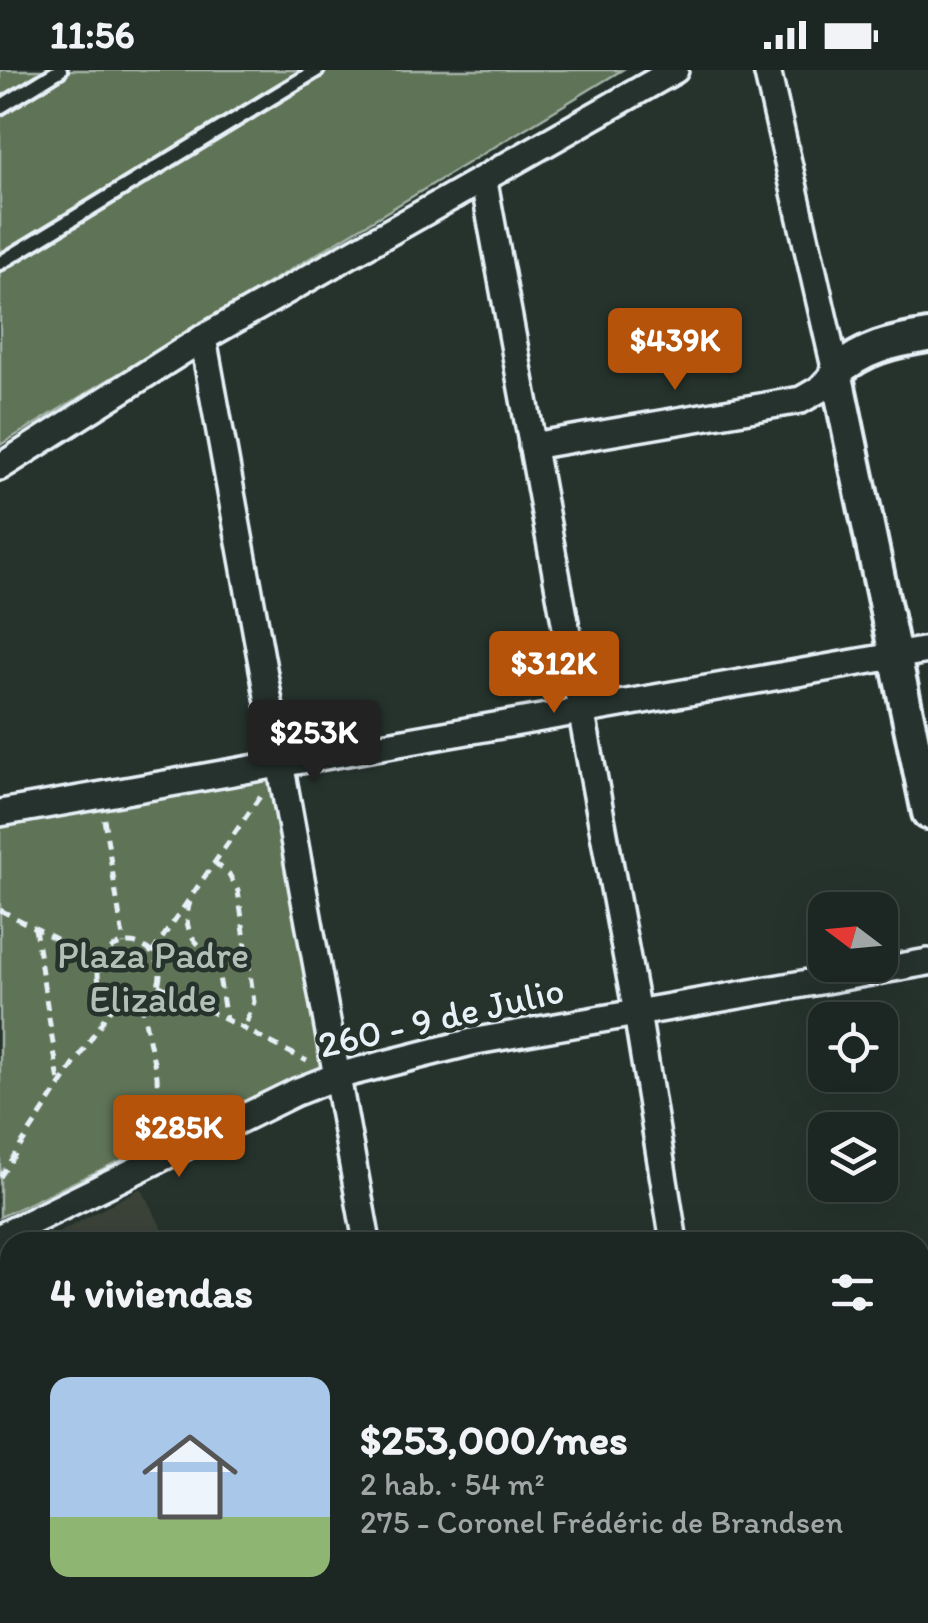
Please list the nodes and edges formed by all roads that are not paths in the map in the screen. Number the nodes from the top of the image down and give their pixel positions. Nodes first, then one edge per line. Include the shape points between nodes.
1 (60, 70) edge
2 (316, 70) edge
3 (675, 70) edge
4 (768, 70) edge
5 (0, 106) edge
6 (484, 182) junction
7 (0, 263) edge
8 (928, 336) edge
9 (203, 338) junction
10 (836, 372) junction
11 (532, 446) junction
12 (0, 467) edge
13 (928, 650) edge
14 (898, 655) junction
15 (581, 711) junction
16 (282, 764) junction
17 (0, 813) edge
18 (928, 813) edge
19 (928, 962) edge
20 (637, 1013) junction
21 (337, 1076) junction
22 (10, 1232) edge
23 (365, 1232) edge
24 (672, 1232) edge

1 - 5 lane
2 - 7 lane
3 - 6 street
4 - 10 street
6 - 9 street
6 - 11 street
8 - 10 street via 882,344
9 - 12 street
9 - 16 street
10 - 11 street via 801,400
10 - 14 street
11 - 15 street
13 - 14 street
14 - 15 street
14 - 18 street
15 - 16 street
15 - 20 street
16 - 17 street
16 - 21 street
19 - 20 street, 260 - 9 de Julio
20 - 21 street, 260 - 9 de Julio via 476,1041
20 - 24 street
21 - 22 street, 260 - 9 de Julio
21 - 23 street

